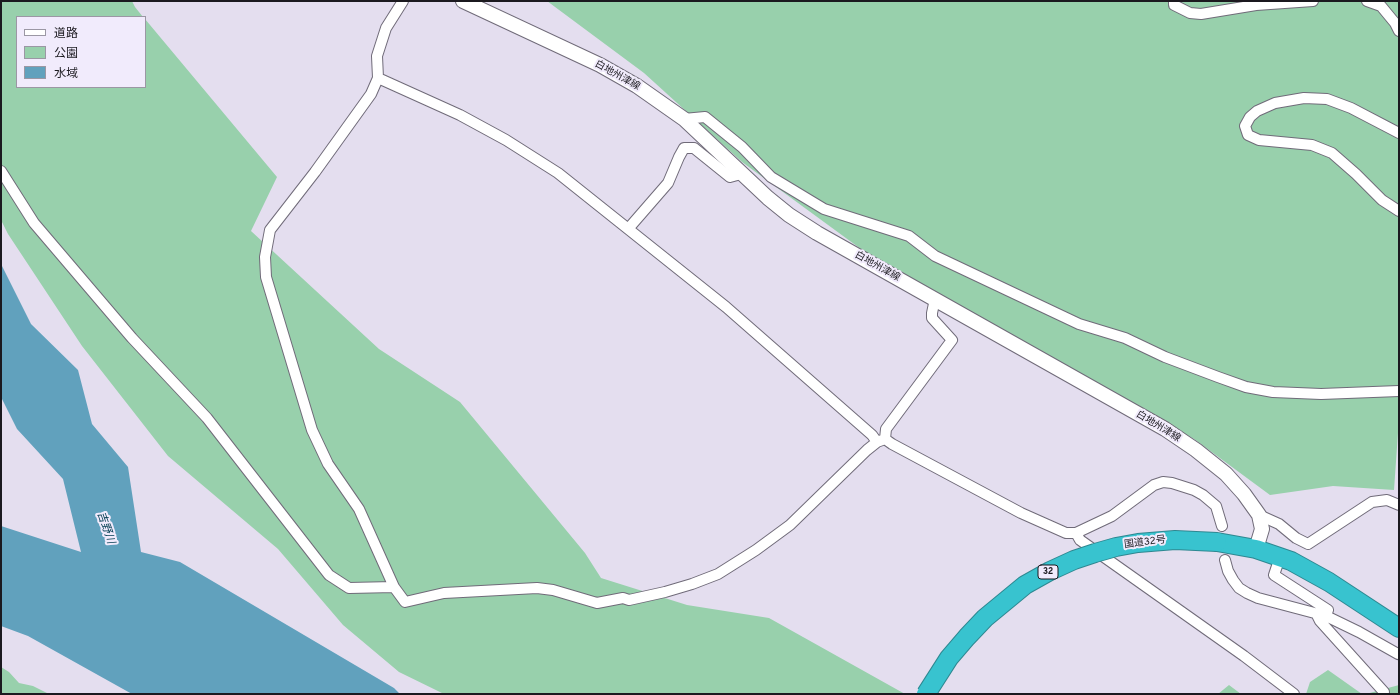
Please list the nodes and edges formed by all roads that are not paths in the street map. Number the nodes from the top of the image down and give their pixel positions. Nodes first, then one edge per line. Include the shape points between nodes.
1 (403, 1) edge
2 (464, 1) edge
3 (1174, 1) edge
4 (1313, 1) edge
5 (1367, 1) edge
6 (1399, 31) edge
7 (378, 78) junction
8 (684, 119) junction
9 (1399, 133) edge
10 (1, 171) edge
11 (741, 174) junction
12 (1399, 211) edge
13 (628, 229) junction
14 (935, 299) junction
15 (1399, 391) edge
16 (881, 440) junction
17 (1399, 505) edge
18 (1259, 515) junction
19 (1076, 533) junction
20 (1220, 534) junction
21 (1256, 549) junction
22 (1280, 557) junction
23 (1225, 560) dead end
24 (394, 587) junction
25 (1316, 613) junction
26 (1326, 616) junction
27 (1399, 628) edge
28 (1399, 653) edge
29 (1384, 692) dead end
30 (926, 694) edge
31 (1294, 694) edge

1 - 7 street via 386,28 377,56
2 - 8 main road, 白地州津線 via 600,65 637,86
3 - 4 street via 1174,5 1190,13 1201,14 1256,5
5 - 6 street via 1381,6
7 - 13 street via 506,140 558,173
7 - 24 street via 371,94 270,230 265,256 266,277 312,430 328,464 359,509
8 - 11 main road, 白地州津線
8 - 15 street via 705,117 742,147 771,177 824,208 909,236 935,256 1079,324 1125,338 1165,357 1246,387 1273,392 1321,394
9 - 12 street via 1351,108 1326,99 1304,98 1275,103 1257,111 1245,126 1248,135 1259,140 1312,145 1332,153 1382,200
10 - 24 street via 34,223 132,338 207,418 329,575 349,588
11 - 13 street via 730,177 694,148 684,148 668,183
11 - 14 main road, 白地州津線 via 789,215
13 - 16 street via 726,307 872,435
14 - 16 street via 932,318 952,340 886,429
14 - 18 main road, 白地州津線 via 1196,450 1226,474
16 - 19 street via 1021,513 1066,533
16 - 24 street via 867,450 790,525 756,550 718,574 665,592 629,600 623,598 597,603 537,588 444,593 405,602
17 - 18 street via 1387,500 1372,502 1308,544 1296,538 1280,524
18 - 21 main road, 白地州津線 via 1262,529
19 - 20 street via 1112,516 1154,485 1163,482 1204,494 1216,506
19 - 31 street via 1080,540
20 - 21 highway, 国道32号 / 32
20 - 30 highway, 国道32号 / 32, bridge via 1116,547 1074,560 1050,571 1025,586 985,618 949,658
21 - 22 highway, 国道32号 / 32
22 - 26 street via 1274,575 1328,610
22 - 27 highway, 国道32号 / 32 via 1329,582
23 - 25 street via 1233,580 1247,593
25 - 26 street
25 - 29 street via 1320,621
26 - 28 street

